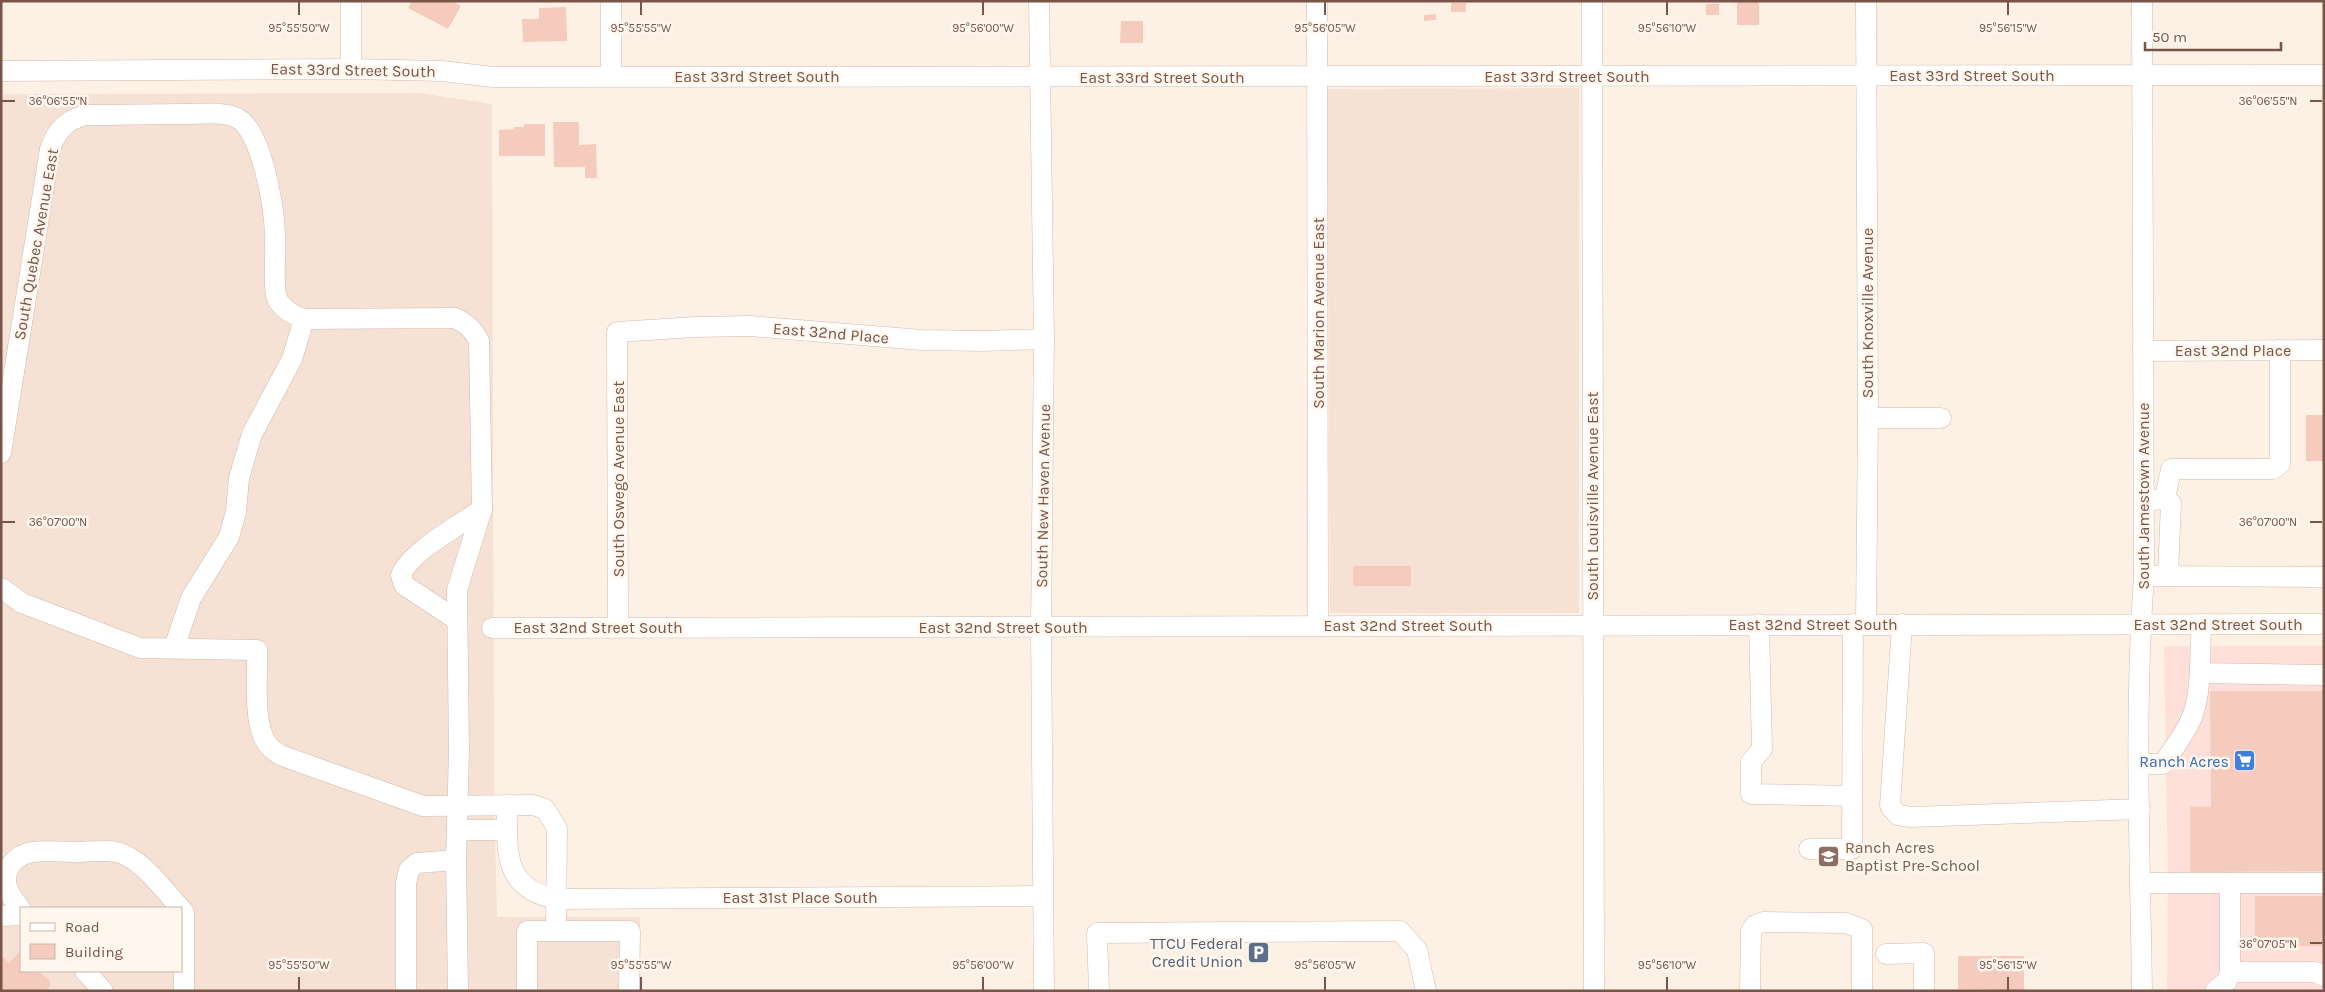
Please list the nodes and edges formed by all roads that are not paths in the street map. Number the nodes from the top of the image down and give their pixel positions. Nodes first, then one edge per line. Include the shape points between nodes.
1 (351, 1) edge
2 (611, 1) edge
3 (1039, 1) edge
4 (1317, 1) edge
5 (1592, 1) edge
6 (1866, 1) edge
7 (2142, 1) edge
8 (352, 69) junction
9 (1, 70) edge
10 (1866, 75) junction
11 (2142, 75) junction
12 (2324, 75) edge
13 (611, 76) junction
14 (1040, 76) junction
15 (1593, 76) junction
16 (1318, 77) junction
17 (304, 319) junction
18 (617, 332) joint
19 (1044, 339) junction
20 (2280, 350) junction
21 (2324, 350) edge
22 (2143, 351) junction
23 (1868, 418) junction
24 (1941, 418) dead end
25 (1, 453) edge
26 (2143, 467) junction
27 (2172, 469) junction
28 (2165, 499) junction
29 (2144, 501) junction
30 (482, 509) junction
31 (2144, 576) junction
32 (2168, 576) junction
33 (2324, 577) edge
34 (1, 588) edge
35 (457, 620) junction
36 (1759, 624) junction
37 (1859, 624) junction
38 (1902, 624) junction
39 (2140, 624) junction
40 (2201, 624) junction
41 (2324, 624) edge
42 (1318, 625) junction
43 (1592, 625) junction
44 (618, 627) junction
45 (492, 628) dead end
46 (1041, 628) junction
47 (174, 648) junction
48 (2200, 673) junction
49 (2324, 675) edge
50 (2140, 764) junction
51 (1852, 796) junction
52 (506, 805) junction
53 (456, 806) junction
54 (2140, 809) junction
55 (457, 830) junction
56 (506, 830) junction
57 (1809, 849) dead end
58 (456, 860) junction
59 (4, 878) edge
60 (2230, 883) junction
61 (2324, 883) edge
62 (2141, 884) junction
63 (1042, 896) junction
64 (558, 899) junction
65 (179, 907) edge
66 (20, 909) edge
67 (182, 910) edge
68 (20, 915) edge
69 (1, 916) edge
70 (556, 931) junction
71 (1886, 954) dead end
72 (86, 972) edge
73 (2230, 972) junction
74 (2324, 976) edge
75 (103, 991) edge
76 (184, 991) edge
77 (406, 991) edge
78 (458, 991) edge
79 (527, 991) edge
80 (630, 991) edge
81 (1044, 991) edge
82 (1099, 991) edge
83 (1426, 991) edge
84 (1594, 991) edge
85 (1750, 991) edge
86 (1862, 991) edge
87 (1924, 991) edge
88 (2142, 991) edge
89 (2215, 991) edge

1 - 8 street
2 - 13 street
3 - 14 street, South New Haven Avenue
4 - 16 street, South Marion Avenue East
5 - 15 street, South Louisville Avenue East
6 - 10 street, South Knoxville Avenue
7 - 11 street, South Jamestown Avenue
8 - 9 street, East 33rd Street South
8 - 13 street, East 33rd Street South via 442,71 492,77
10 - 11 street, East 33rd Street South
10 - 15 street, East 33rd Street South
10 - 23 street, South Knoxville Avenue
11 - 12 street, East 33rd Street South
11 - 22 street, South Jamestown Avenue
13 - 14 street, East 33rd Street South
14 - 16 street, East 33rd Street South
14 - 19 street, South New Haven Avenue
15 - 16 street, East 33rd Street South
15 - 43 street, South Louisville Avenue East
16 - 42 street, South Marion Avenue East
17 - 25 street, South Quebec Avenue East via 293,316 276,296 271,196 261,157 249,129 238,119 216,114 85,115 71,119 55,135 50,149
17 - 30 street via 444,317 455,318 473,330 481,356
17 - 47 street via 292,359 252,434 239,478 236,512 229,537 191,598
18 - 19 street, East 32nd Place via 750,326 922,340
18 - 44 street, South Oswego Avenue East
19 - 46 street, South New Haven Avenue
20 - 21 street, East 32nd Place
20 - 22 street, East 32nd Place
20 - 27 street via 2280,464 2273,469
22 - 26 street, South Jamestown Avenue
23 - 24 street
23 - 37 street, South Knoxville Avenue
26 - 27 street
26 - 29 street, South Jamestown Avenue
27 - 28 street
28 - 29 street
28 - 32 street via 2171,503
29 - 31 street, South Jamestown Avenue
30 - 35 street via 457,590
30 - 35 street via 415,556 405,565 401,575 404,585
31 - 32 street
31 - 39 street, South Jamestown Avenue
32 - 33 street
34 - 47 street via 22,604 140,648
35 - 53 street
36 - 37 street, East 32nd Street South
36 - 43 street, East 32nd Street South
36 - 51 street via 1762,749 1751,762 1750,794
37 - 38 street, East 32nd Street South
37 - 51 street, South Knoxville Avenue
38 - 39 street, East 32nd Street South
38 - 54 street via 1890,806 1898,815
39 - 40 street, East 32nd Street South
39 - 50 street, South Jamestown Avenue
40 - 41 street, East 32nd Street South
40 - 48 street
42 - 43 street, East 32nd Street South
42 - 46 street, East 32nd Street South
43 - 84 street, South Louisville Avenue East
44 - 45 street, East 32nd Street South
44 - 46 street, East 32nd Street South
46 - 63 street, South New Haven Avenue
47 - 53 street via 258,650 261,733 268,746 280,755 423,806
48 - 49 street
48 - 50 street via 2193,716 2175,748 2163,764
50 - 54 street, South Jamestown Avenue
51 - 57 street, South Knoxville Avenue via 1852,850
52 - 53 street
52 - 56 street, East 31st Place South
52 - 64 street via 533,805 545,809 552,817 557,828
53 - 55 street
54 - 62 street, South Jamestown Avenue
55 - 56 street
55 - 58 street
56 - 64 street, East 31st Place South via 510,863 521,882 532,892
58 - 77 street via 417,863 409,870 406,882
58 - 78 street
59 - 65 street via 19,856 32,852 107,852 125,855 156,880
59 - 66 street
60 - 61 street
60 - 62 street
60 - 73 street
62 - 88 street, South Jamestown Avenue
63 - 64 street, East 31st Place South
63 - 81 street, South New Haven Avenue
64 - 70 street
67 - 76 street
68 - 69 street
70 - 79 street via 527,931
70 - 80 street via 630,931
71 - 87 street via 1924,953
72 - 75 street
73 - 74 street via 2315,972
73 - 89 street via 2227,981
82 - 83 street via 1097,933 1400,931 1417,950
85 - 86 street via 1751,931 1763,922 1846,924 1862,929

